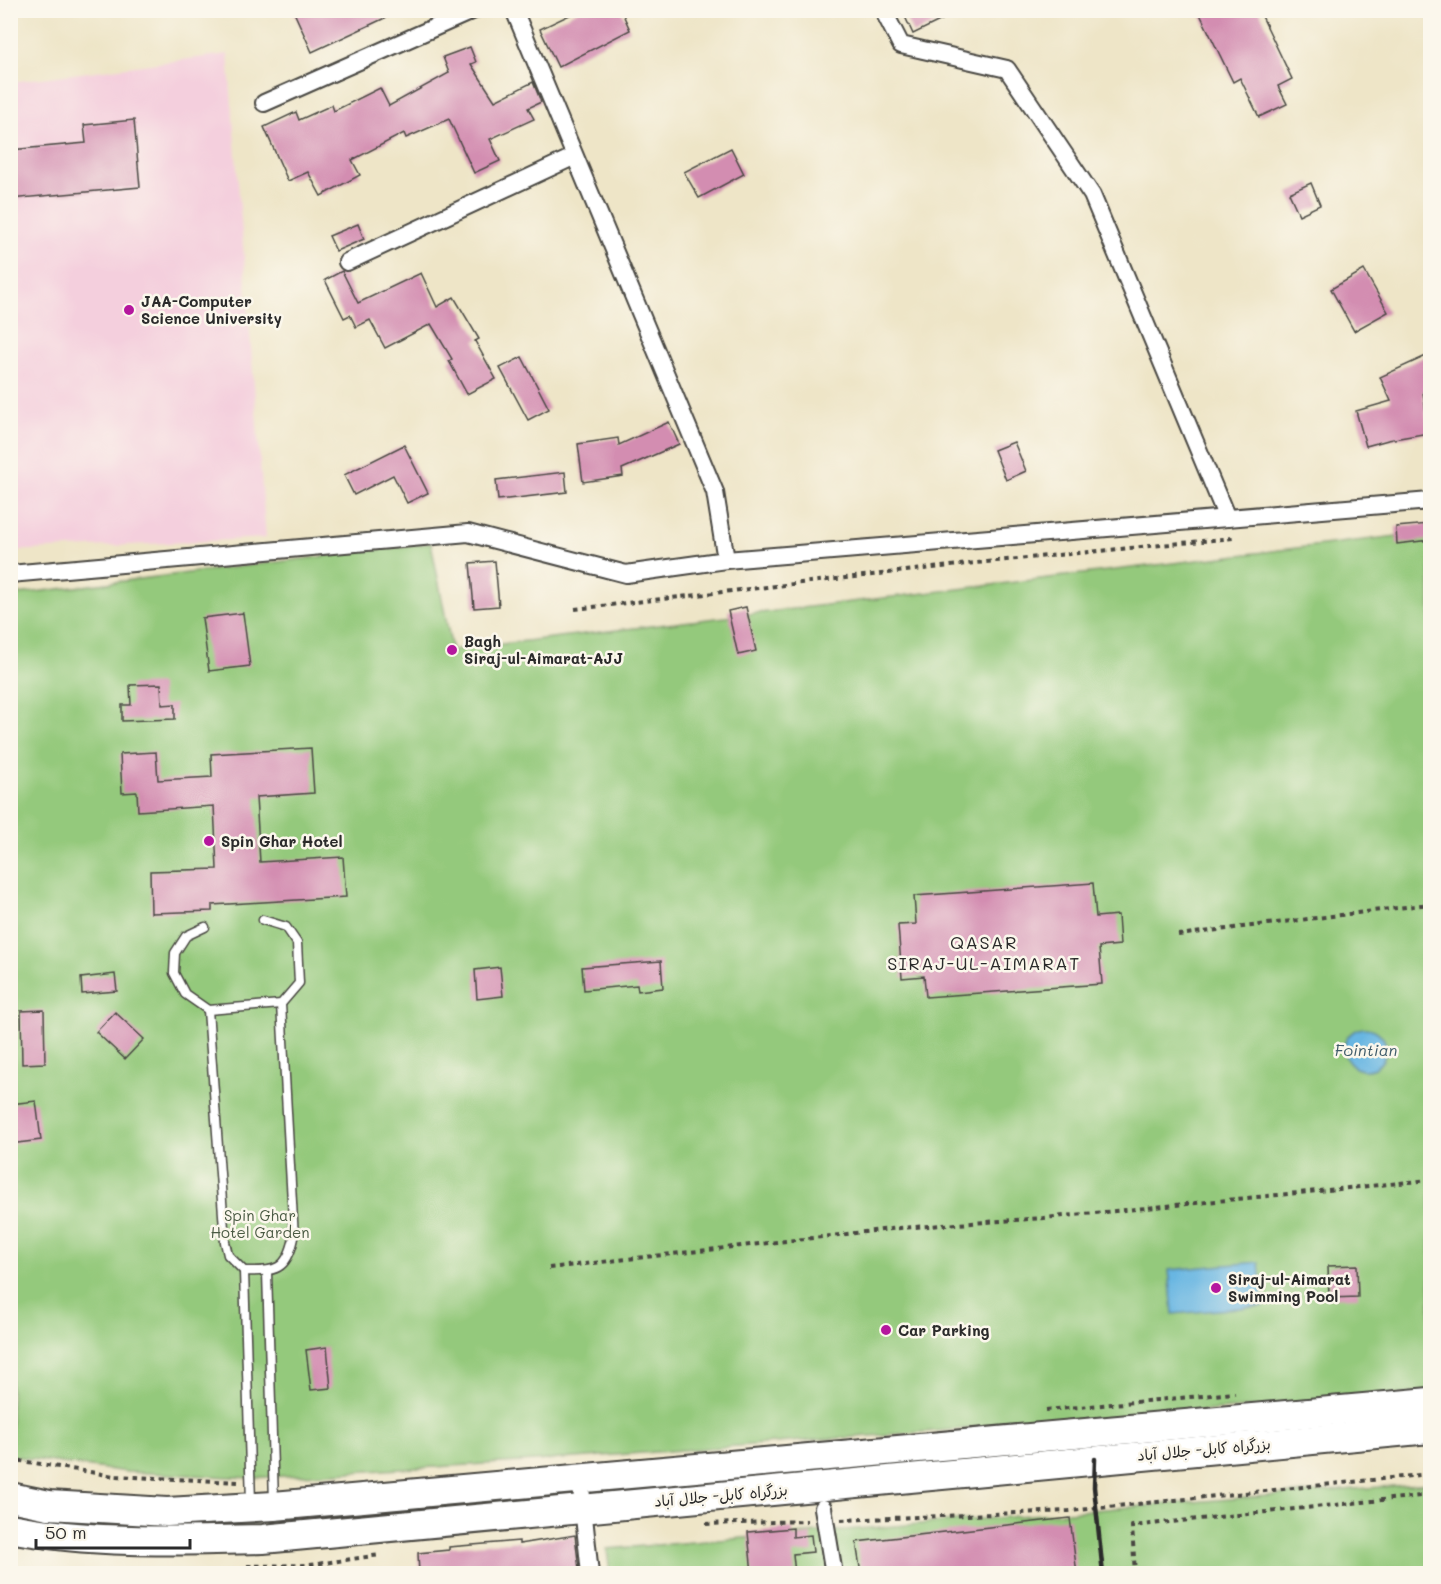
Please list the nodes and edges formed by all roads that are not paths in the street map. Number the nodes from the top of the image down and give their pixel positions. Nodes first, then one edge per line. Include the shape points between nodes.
1 (474, 10) edge
2 (514, 10) edge
3 (883, 10) edge
4 (264, 103) dead end
5 (573, 157) junction
6 (347, 262) dead end
7 (1431, 501) edge
8 (1227, 518) junction
9 (726, 560) junction
10 (10, 574) edge
11 (263, 920) dead end
12 (205, 927) dead end
13 (281, 1004) junction
14 (208, 1010) junction
15 (244, 1271) junction
16 (267, 1272) junction
17 (1431, 1402) edge
18 (1431, 1429) edge
19 (580, 1478) junction
20 (10, 1497) edge
21 (263, 1506) junction
22 (584, 1508) junction
23 (824, 1514) road end
24 (10, 1528) edge
25 (590, 1574) edge
26 (834, 1574) edge

1 - 4 street
2 - 5 street
3 - 8 street via 901,45 1007,69 1092,195
5 - 6 street
5 - 9 street via 715,492
7 - 8 street
8 - 9 street
9 - 10 street via 626,574 468,533
11 - 13 lane via 286,927 297,943 299,983
12 - 14 lane via 186,936 175,953 174,973 185,994
13 - 14 lane
13 - 16 lane via 294,1238 289,1258
14 - 15 lane via 225,1242 228,1256
15 - 16 lane
15 - 21 lane
16 - 21 lane
17 - 19 highway, بزرگراه کابل- جلال آباد
18 - 22 highway, بزرگراه کابل- جلال آباد
19 - 21 highway, بزرگراه کابل- جلال آباد
19 - 22 street
20 - 21 highway, بزرگراه کابل- جلال آباد via 49,1505 167,1512
22 - 24 highway, بزرگراه کابل- جلال آباد via 263,1539 171,1542 90,1538
22 - 25 street
23 - 26 street

